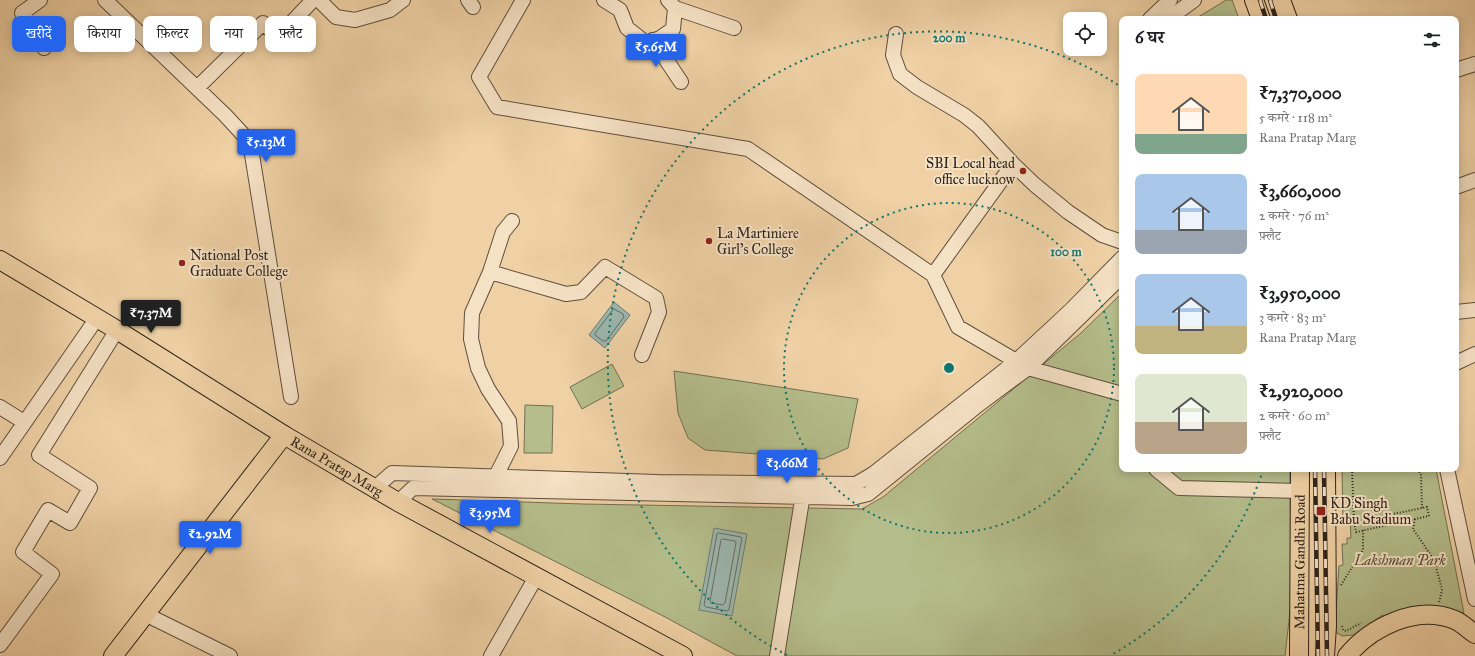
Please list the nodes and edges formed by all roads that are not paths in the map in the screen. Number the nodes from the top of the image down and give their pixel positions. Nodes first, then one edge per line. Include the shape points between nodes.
1 (40, 0) edge
2 (105, 0) edge
3 (313, 0) edge
4 (319, 0) edge
5 (403, 0) edge
6 (523, 0) edge
7 (604, 0) edge
8 (1170, 0) edge
9 (1194, 0) edge
10 (1254, 0) edge
11 (1281, 0) edge
12 (672, 4) edge
13 (622, 5) edge
14 (24, 16) edge
15 (1153, 16) edge
16 (1172, 16) edge
17 (1259, 16) edge
18 (1287, 16) edge
19 (734, 28) dead end
20 (896, 34) dead end
21 (653, 40) junction
22 (1475, 64) edge
23 (1459, 69) edge
24 (681, 82) dead end
25 (197, 88) junction
26 (1013, 164) junction
27 (1475, 180) edge
28 (1459, 186) edge
29 (512, 221) dead end
30 (1119, 242) edge
31 (0, 260) edge
32 (1119, 261) edge
33 (490, 272) junction
34 (933, 275) junction
35 (1119, 279) edge
36 (1475, 310) edge
37 (1459, 312) edge
38 (97, 318) junction
39 (117, 330) junction
40 (1475, 354) edge
41 (642, 355) dead end
42 (1015, 362) junction
43 (1459, 362) edge
44 (1028, 368) junction
45 (1119, 393) edge
46 (291, 397) dead end
47 (0, 407) edge
48 (24, 422) junction
49 (284, 435) junction
50 (0, 458) edge
51 (1160, 472) edge
52 (1300, 472) edge
53 (1326, 472) edge
54 (1449, 472) edge
55 (496, 476) junction
56 (375, 488) junction
57 (804, 490) junction
58 (1300, 491) junction
59 (398, 502) junction
60 (536, 577) junction
61 (1475, 599) edge
62 (145, 614) junction
63 (1475, 634) edge
64 (0, 645) edge
65 (1326, 648) edge
66 (1349, 654) edge
67 (113, 656) edge
68 (230, 656) edge
69 (491, 656) edge
70 (683, 656) edge
71 (777, 656) edge
72 (1299, 656) edge

1 - 14 street via 22,13
2 - 25 street
3 - 25 street via 278,37 263,23
4 - 5 street via 336,17 355,20 390,10
6 - 34 street via 479,77 497,106 748,149
7 - 13 street
8 - 15 street
9 - 16 street
10 - 17 main road
11 - 18 main road
12 - 19 street
12 - 21 street via 673,29
13 - 21 street via 627,28 646,43
20 - 26 street via 893,55 900,74 978,126
21 - 24 street
22 - 23 street
25 - 46 street via 250,142
26 - 30 street via 1068,212
26 - 34 street
27 - 28 street
29 - 33 street via 503,232
31 - 38 main road, Rana Pratap Marg
32 - 42 street
33 - 41 street via 566,294 581,292 605,267 656,298 659,312
33 - 55 street via 472,313 472,339 478,368 509,421 511,446
34 - 42 street via 958,327
35 - 44 street
36 - 37 street
38 - 39 main road, Rana Pratap Marg
38 - 48 street
39 - 49 main road, Rana Pratap Marg
39 - 64 street via 39,455 90,488 70,523 48,510 27,546 24,552 52,574
40 - 43 street
42 - 44 street
42 - 57 street via 873,474 856,484
44 - 45 street
44 - 57 street via 868,494 852,498
47 - 48 street
48 - 50 street
49 - 56 main road, Rana Pratap Marg
49 - 62 main road
51 - 58 street via 1179,488
52 - 58 main road, Mahatma Gandhi Road
53 - 65 main road, Mahatma Gandhi Road
54 - 61 street
55 - 56 street via 392,473
55 - 57 street
56 - 59 main road, Rana Pratap Marg
57 - 59 street via 413,488
57 - 71 street
58 - 72 main road, Mahatma Gandhi Road
59 - 60 main road, Rana Pratap Marg
60 - 69 street
60 - 70 main road, Rana Pratap Marg
62 - 67 main road
62 - 68 street
63 - 66 main road via 1455,620 1416,615 1369,635
65 - 66 main road via 1336,647

